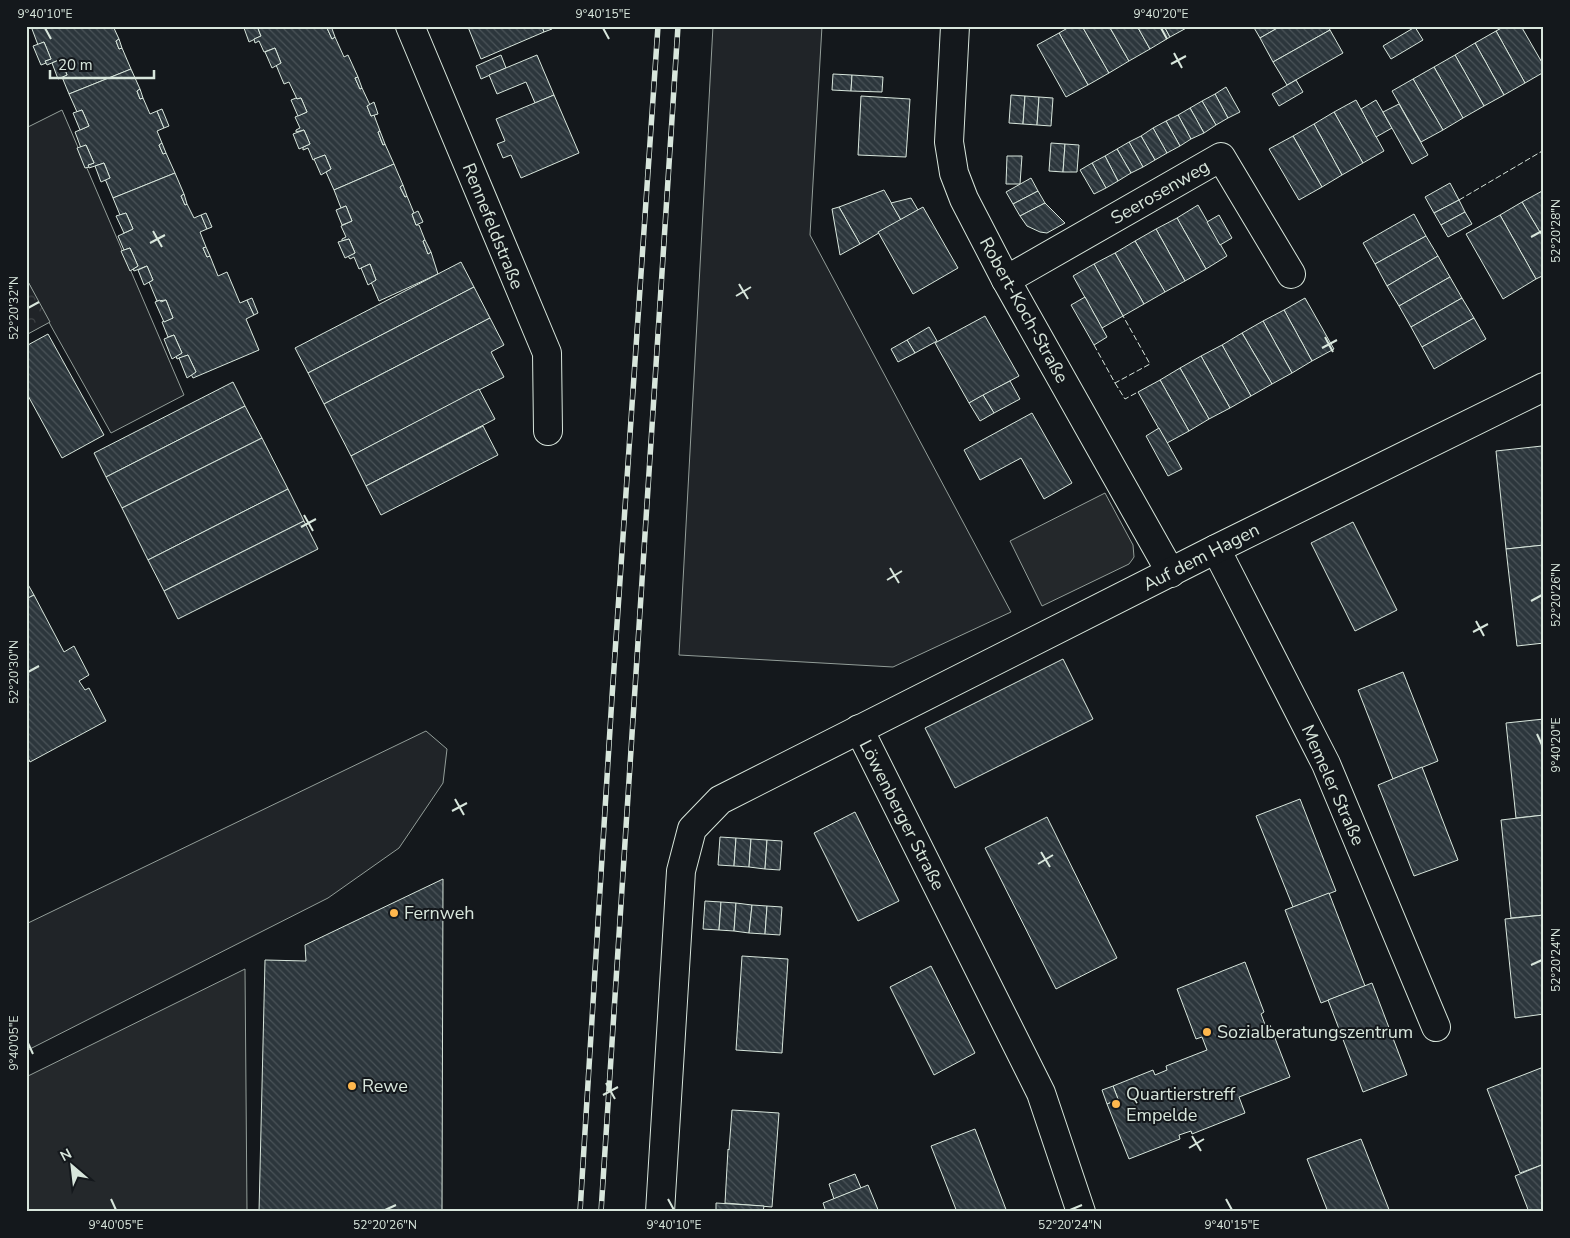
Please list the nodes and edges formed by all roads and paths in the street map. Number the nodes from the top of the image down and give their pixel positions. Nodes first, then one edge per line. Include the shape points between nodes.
1 (410, 26) edge
2 (955, 26) edge
3 (1291, 274) dead end
4 (1006, 280) junction
5 (1544, 387) edge
6 (548, 431) dead end
7 (1216, 549) junction
8 (1171, 573) junction
9 (859, 729) junction
10 (1436, 1027) dead end
11 (660, 1212) edge
12 (1081, 1212) edge

1 - 6 street, Rennefeldstraße via 546,353
2 - 4 street, Robert-Koch-Straße via 949,142 954,173
3 - 4 street, Seerosenweg via 1221,157
4 - 8 street, Robert-Koch-Straße
5 - 7 street, Auf dem Hagen
7 - 8 street, Auf dem Hagen
7 - 10 street, Memeler Straße via 1326,764
8 - 9 street, Auf dem Hagen
9 - 11 street, Löwenberger Straße via 720,800 692,829 681,872
9 - 12 street, Löwenberger Straße via 1041,1093

